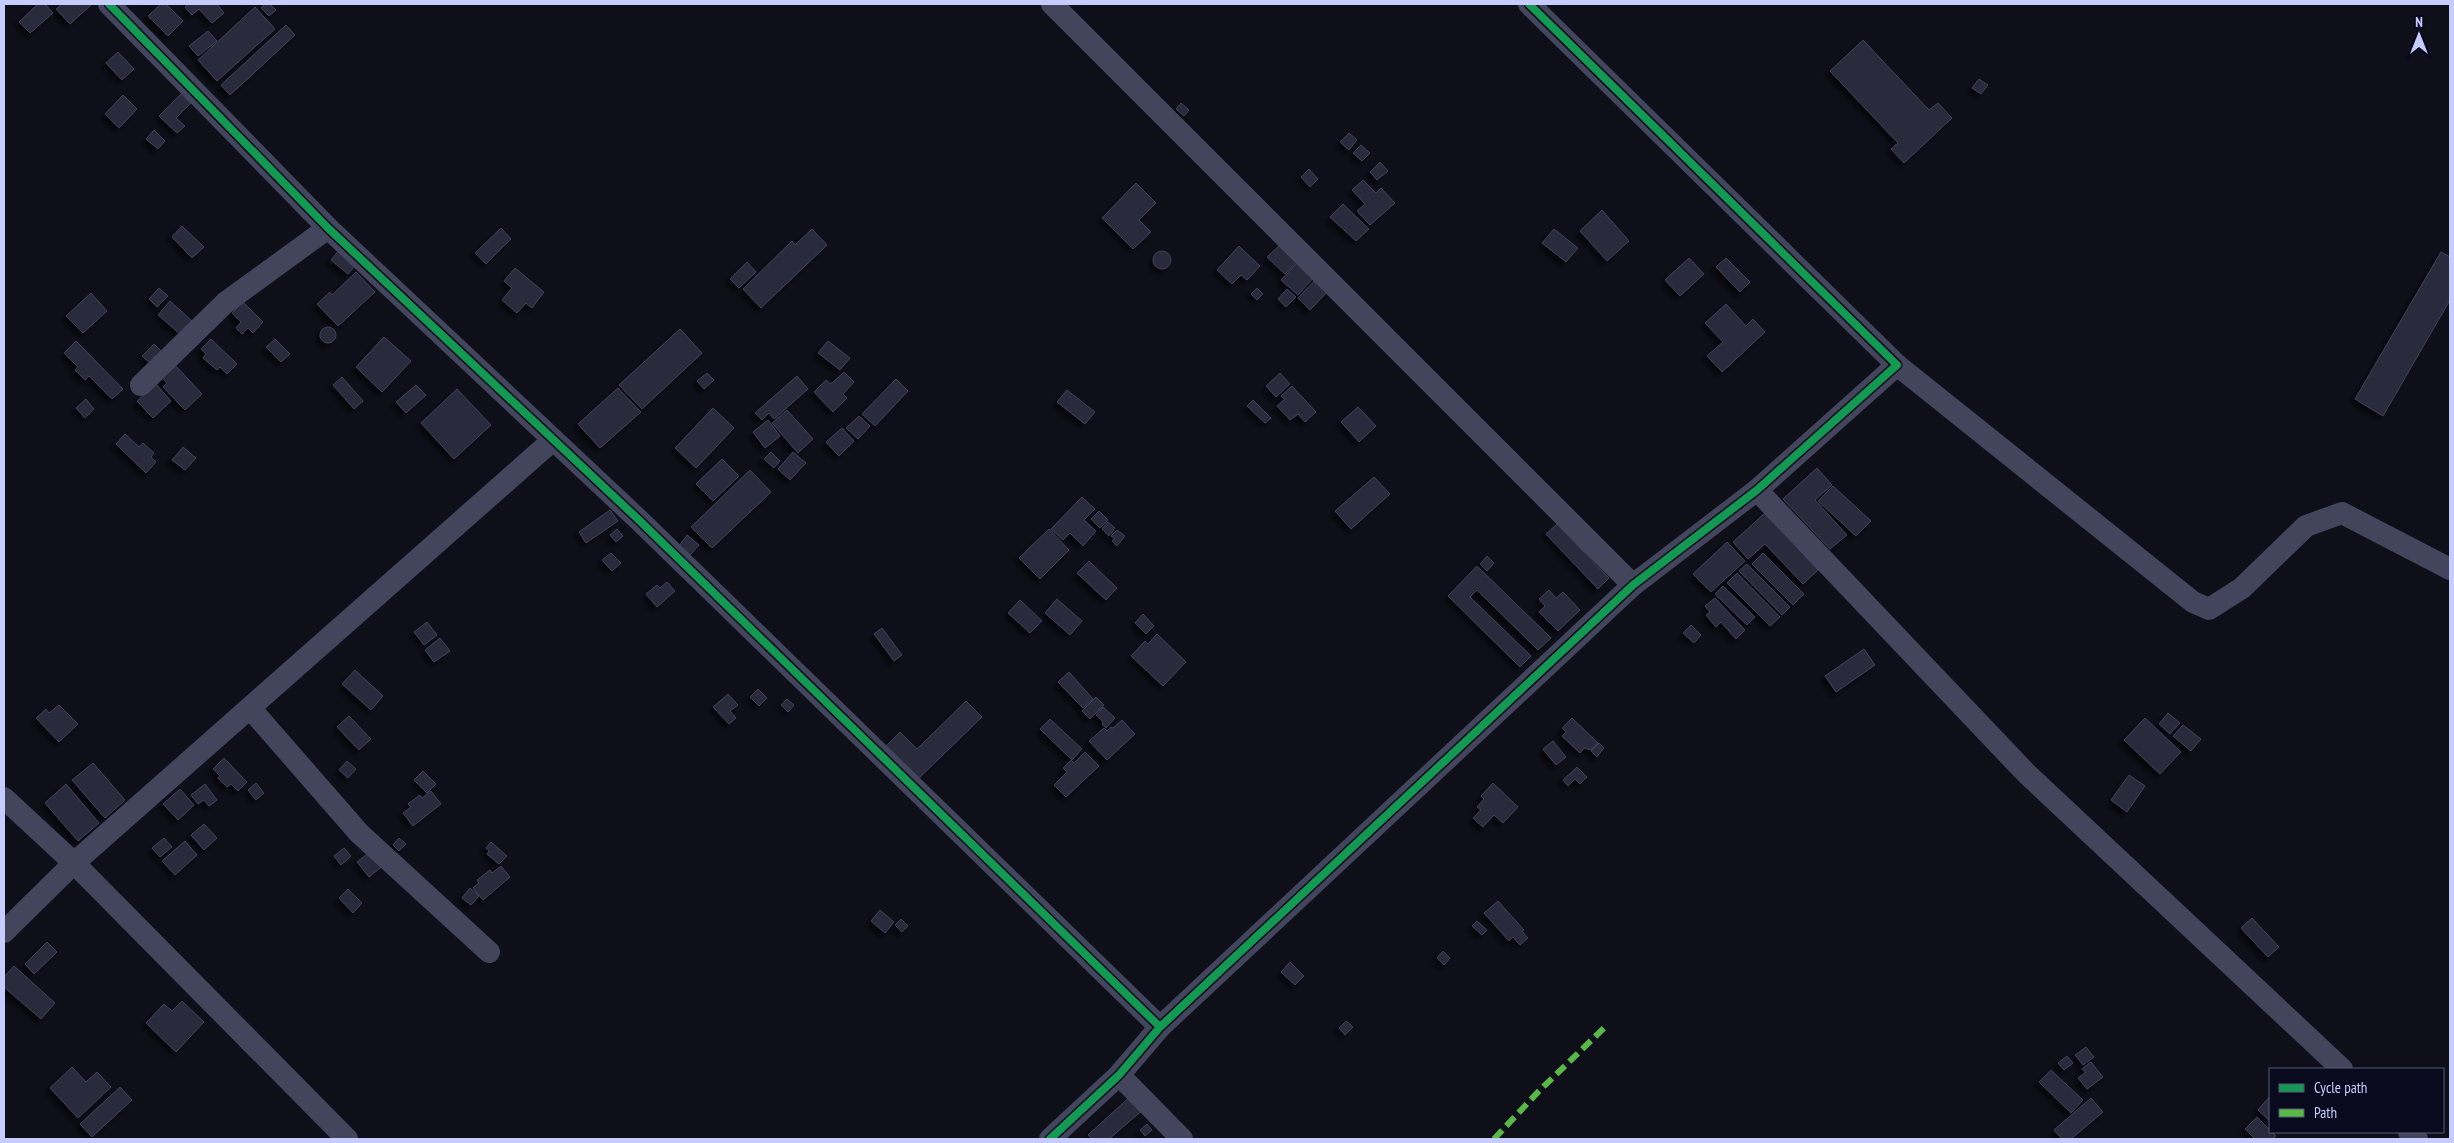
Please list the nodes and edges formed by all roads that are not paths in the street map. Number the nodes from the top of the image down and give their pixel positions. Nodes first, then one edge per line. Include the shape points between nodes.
1 (108, 4) edge
2 (1052, 4) edge
3 (1529, 4) edge
4 (328, 228) junction
5 (1897, 365) junction
6 (141, 385) dead end
7 (553, 440) junction
8 (1756, 490) junction
9 (2450, 569) edge
10 (1633, 585) junction
11 (250, 708) junction
12 (4, 798) edge
13 (74, 863) junction
14 (4, 932) edge
15 (489, 952) dead end
16 (1160, 1027) junction
17 (2341, 1068) edge
18 (1119, 1075) junction
19 (347, 1139) edge
20 (1050, 1139) edge
21 (1182, 1139) edge

1 - 4 street
2 - 10 street
3 - 5 street
4 - 6 street via 225,303
4 - 7 street
5 - 8 street
5 - 9 street via 2192,602 2209,609 2242,588 2306,526 2342,513
7 - 11 street
7 - 16 street
8 - 10 street
8 - 17 street via 2026,774
10 - 16 street
11 - 13 street
11 - 15 street via 359,833
12 - 13 street
13 - 14 street
13 - 19 street
16 - 18 street
18 - 20 street
18 - 21 street

